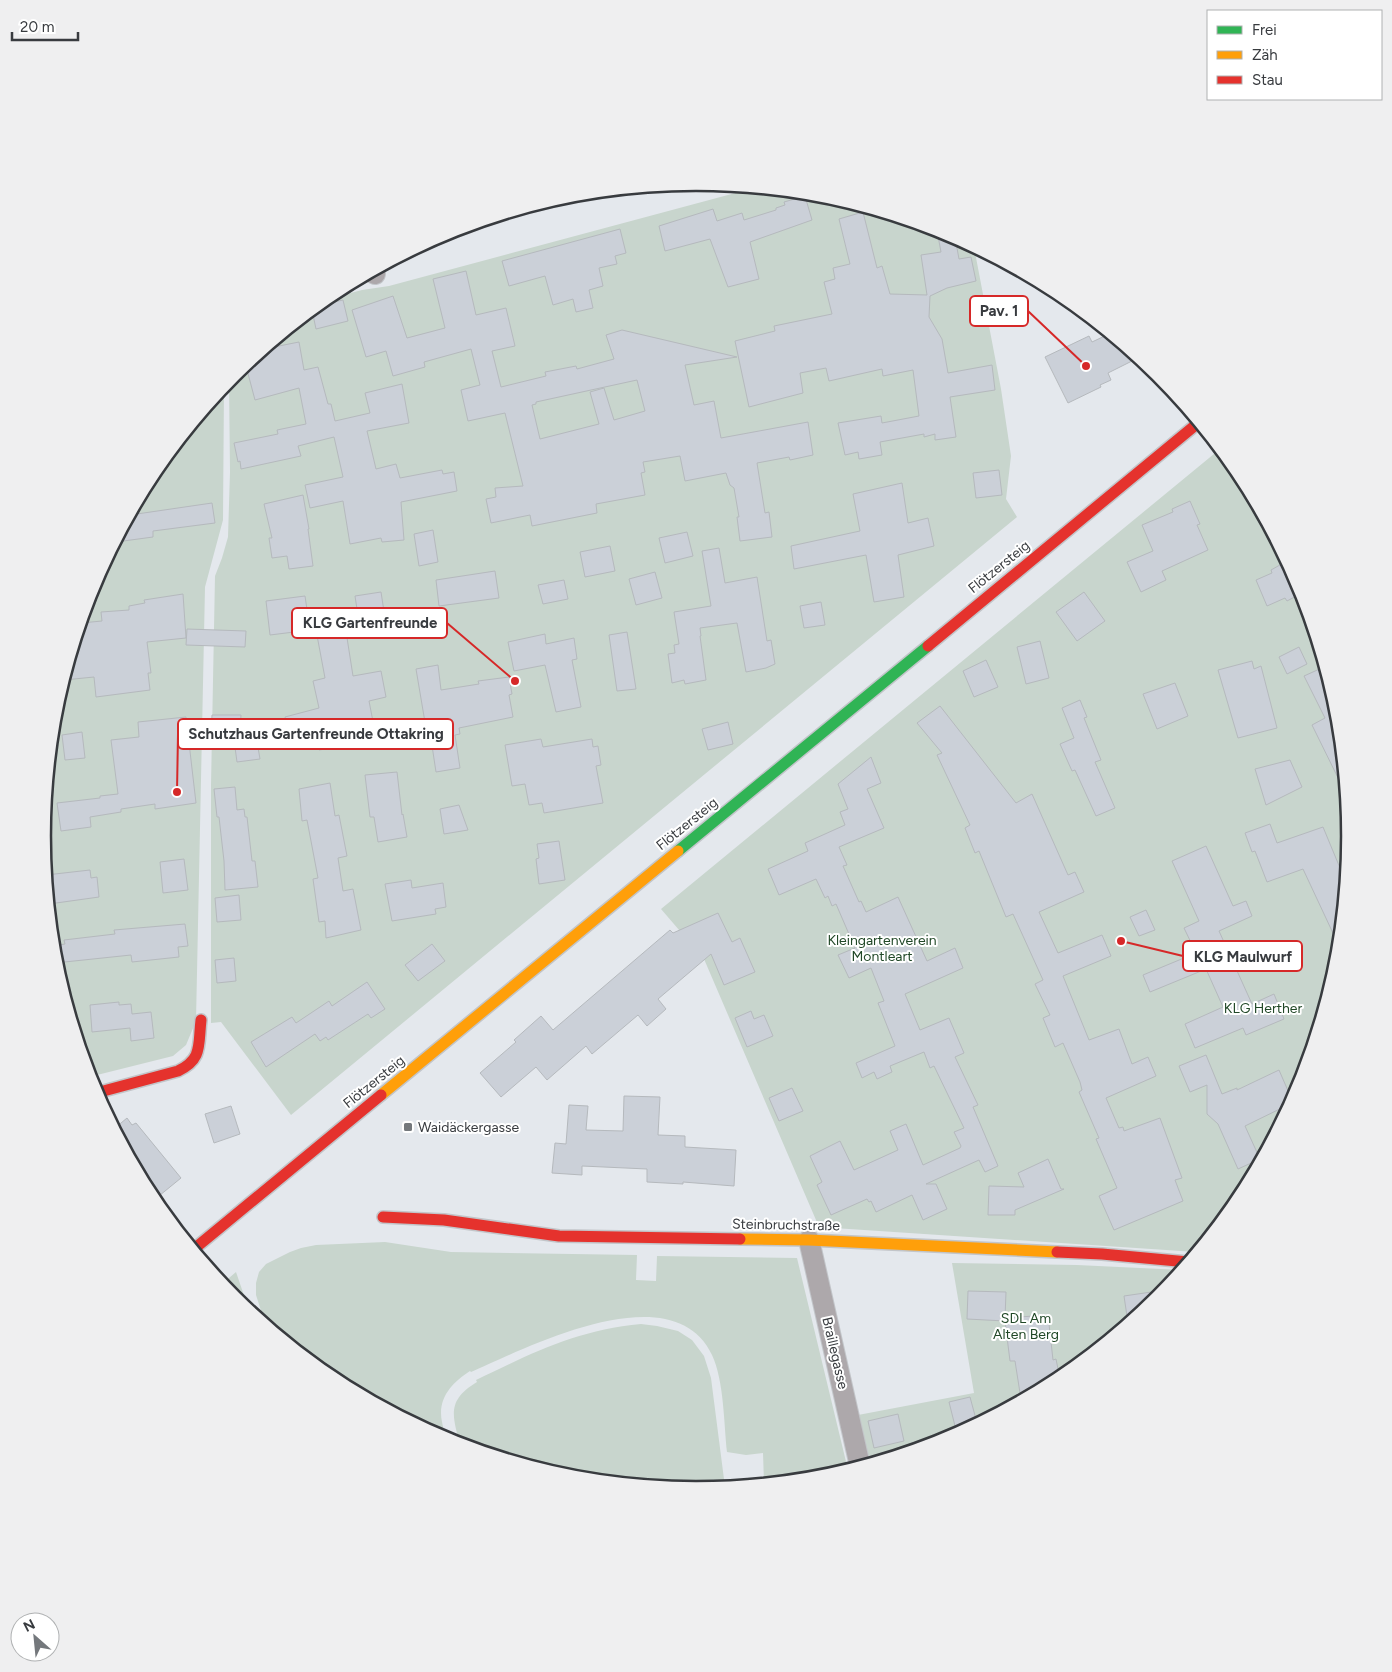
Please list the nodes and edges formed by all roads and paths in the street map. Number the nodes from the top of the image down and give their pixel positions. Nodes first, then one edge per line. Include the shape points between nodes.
1 (1194, 427) edge
2 (201, 1020) dead end
3 (103, 1090) edge
4 (383, 1217) dead end
5 (809, 1240) junction
6 (198, 1245) edge
7 (1181, 1261) edge
8 (859, 1460) edge

1 - 6 main road, Flötzersteig
2 - 3 main road via 195,1061 178,1070
4 - 5 main road, Steinbruchstraße via 444,1220 559,1236
5 - 7 main road, Steinbruchstraße via 1102,1254
5 - 8 street, Braillegasse

